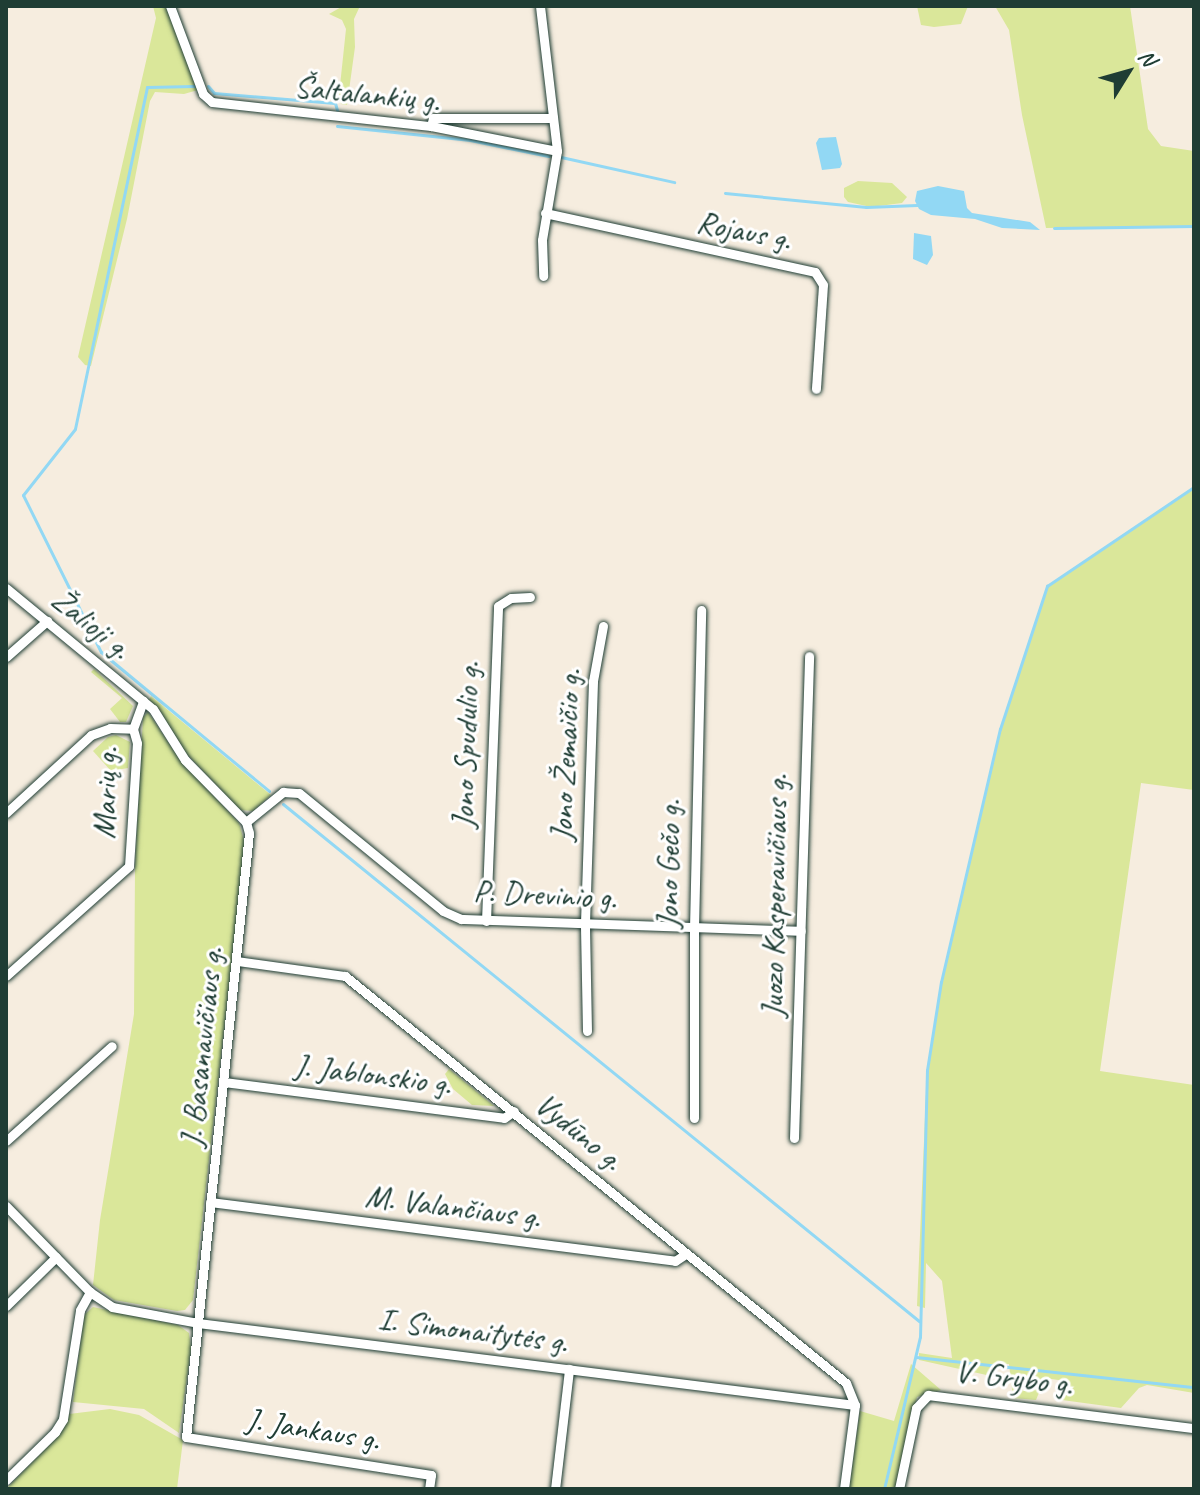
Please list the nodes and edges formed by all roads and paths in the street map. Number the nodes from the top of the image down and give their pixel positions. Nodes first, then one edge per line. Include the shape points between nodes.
1 (170, 6) edge
2 (540, 6) edge
3 (553, 118) junction
4 (431, 126) junction
5 (557, 151) junction
6 (545, 213) junction
7 (543, 276) dead end
8 (816, 389) dead end
9 (6, 588) edge
10 (530, 597) dead end
11 (701, 610) dead end
12 (47, 621) junction
13 (603, 626) dead end
14 (809, 656) dead end
15 (6, 657) edge
16 (143, 701) junction
17 (133, 729) junction
18 (6, 813) edge
19 (246, 822) junction
20 (486, 921) junction
21 (585, 923) junction
22 (694, 928) junction
23 (801, 931) junction
24 (237, 961) junction
25 (6, 976) edge
26 (587, 1031) dead end
27 (112, 1046) dead end
28 (224, 1082) junction
29 (514, 1111) junction
30 (694, 1118) dead end
31 (794, 1138) dead end
32 (6, 1141) edge
33 (210, 1202) junction
34 (6, 1206) edge
35 (687, 1253) junction
36 (56, 1257) junction
37 (90, 1292) junction
38 (6, 1306) edge
39 (198, 1323) junction
40 (569, 1369) junction
41 (855, 1405) junction
42 (1194, 1428) edge
43 (186, 1437) joint
44 (6, 1480) edge
45 (429, 1489) edge
46 (558, 1489) edge
47 (844, 1489) edge
48 (899, 1489) edge

1 - 4 street, Šaltalankių g. via 203,94 212,102
2 - 3 street
3 - 4 street via 433,118
3 - 5 street
4 - 5 street, Šaltalankių g.
5 - 6 street
6 - 7 street
6 - 8 street, Rojaus g. via 815,272 823,285
9 - 12 street, Žalioji g.
10 - 20 street, Jono Spudulio g. via 511,598 498,606
11 - 22 street, Jono Gečo g.
12 - 15 street
12 - 16 street, Žalioji g.
13 - 21 street, Jono Žemaičio g. via 593,681
14 - 23 street, Juozo Kasperavičiaus g.
16 - 17 street, Marių g.
16 - 19 street via 185,760
17 - 18 street via 110,728 91,735
17 - 25 street, Marių g. via 137,743 129,866
19 - 20 street, P. Drevinio g. via 283,792 299,793 443,911
19 - 24 street, J. Basanavičiaus g. via 250,847
20 - 21 street, P. Drevinio g.
21 - 22 street, P. Drevinio g.
21 - 26 street, Jono Žemaičio g.
22 - 23 street, P. Drevinio g.
22 - 30 street, Jono Gečo g.
23 - 31 street, Juozo Kasperavičiaus g.
24 - 28 street, J. Basanavičiaus g.
24 - 29 street, Vydūno g. via 345,976
27 - 32 street
28 - 29 street, J. Jablonskio g. via 504,1118
28 - 33 street, J. Basanavičiaus g.
29 - 35 street, Vydūno g.
33 - 35 street, M. Valančiaus g. via 675,1261
33 - 39 street, J. Basanavičiaus g.
34 - 36 street, I. Simonaitytės g.
35 - 41 street, Vydūno g. via 846,1383
36 - 37 street, I. Simonaitytės g.
36 - 38 street
37 - 39 street, I. Simonaitytės g. via 112,1307
37 - 44 street via 80,1310 63,1419
39 - 40 street, I. Simonaitytės g.
39 - 43 street, J. Basanavičiaus g.
40 - 41 street, I. Simonaitytės g.
40 - 46 street
41 - 47 street
42 - 48 street, V. Grybo g. via 928,1395 916,1408
43 - 45 street, J. Jankaus g. via 431,1475

